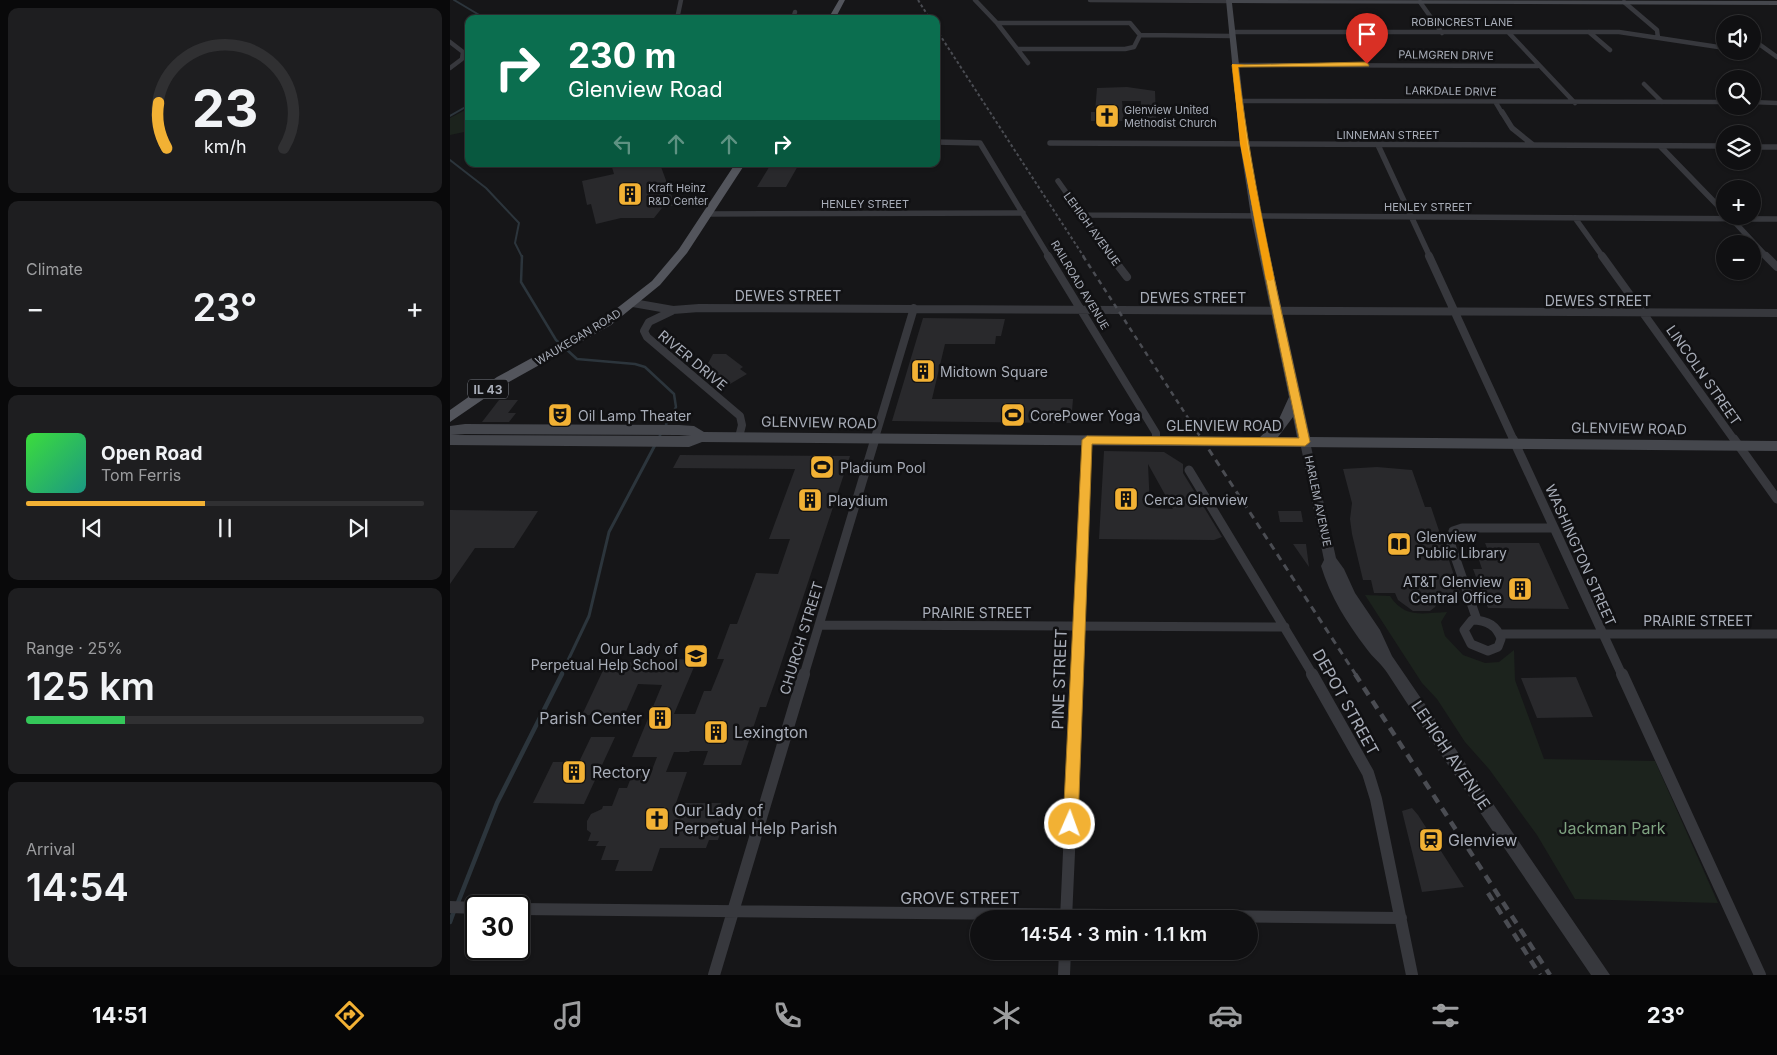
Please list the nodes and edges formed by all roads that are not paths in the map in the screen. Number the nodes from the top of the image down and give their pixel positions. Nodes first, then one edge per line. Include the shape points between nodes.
1 (681, 0) edge
2 (842, 0) edge
3 (975, 0) edge
4 (1090, 0) edge
5 (1229, 0) edge
6 (1662, 1) edge
7 (1744, 1) edge
8 (1420, 2) junction
9 (1624, 2) junction
10 (1777, 3) edge
11 (795, 12) dead end
12 (678, 15) edge
13 (794, 15) edge
14 (833, 15) edge
15 (997, 23) junction
16 (1508, 32) junction
17 (1589, 32) junction
18 (1442, 33) junction
19 (1232, 34) junction
20 (1140, 35) junction
21 (1658, 38) junction
22 (450, 42) edge
23 (1691, 43) junction
24 (1761, 45) edge
25 (1716, 47) edge
26 (1018, 50) junction
27 (1610, 50) dead end
28 (1761, 50) edge
29 (1768, 50) junction
30 (1777, 50) edge
31 (1693, 51) dead end
32 (1777, 57) edge
33 (1028, 63) dead end
34 (1234, 65) junction
35 (1538, 66) junction
36 (450, 68) edge
37 (1644, 84) dead end
38 (1239, 101) junction
39 (1662, 102) junction
40 (1716, 102) edge
41 (1761, 102) edge
42 (1496, 103) junction
43 (1575, 103) junction
44 (1777, 103) edge
45 (1512, 128) junction
46 (940, 142) edge
47 (1050, 143) dead end
48 (1244, 144) junction
49 (1378, 145) junction
50 (1517, 145) junction
51 (1533, 146) junction
52 (1660, 146) junction
53 (1716, 146) edge
54 (1761, 146) edge
55 (1777, 147) edge
56 (738, 167) edge
57 (1058, 181) dead end
58 (1716, 204) edge
59 (1023, 213) junction
60 (707, 214) junction
61 (1080, 215) junction
62 (1256, 216) junction
63 (1411, 217) junction
64 (1716, 217) edge
65 (1575, 218) junction
66 (1761, 218) edge
67 (1777, 219) edge
68 (1737, 225) edge
69 (1777, 267) edge
70 (1127, 277) dead end
71 (633, 303) junction
72 (699, 308) junction
73 (914, 308) junction
74 (1080, 309) junction
75 (673, 310) junction
76 (1276, 310) junction
77 (1453, 311) junction
78 (1644, 312) junction
79 (1777, 313) edge
80 (1295, 396) junction
81 (450, 417) edge
82 (450, 431) edge
83 (639, 436) junction
84 (739, 437) junction
85 (875, 439) junction
86 (450, 440) edge
87 (1087, 440) junction
88 (1156, 441) junction
89 (1264, 442) junction
90 (1305, 442) junction
91 (1515, 443) junction
92 (1739, 446) junction
93 (1777, 446) edge
94 (1189, 470) dead end
95 (1777, 499) edge
96 (1554, 528) junction
97 (1330, 560) joint
98 (1477, 620) junction
99 (819, 625) junction
100 (1079, 626) junction
101 (1285, 627) junction
102 (1601, 633) junction
103 (1500, 634) junction
104 (1777, 634) edge
105 (450, 908) edge
106 (465, 908) edge
107 (530, 909) edge
108 (1066, 910) edge
109 (733, 912) junction
110 (970, 916) edge
111 (1258, 918) edge
112 (1401, 918) junction
113 (1065, 960) edge
114 (714, 975) edge
115 (1064, 975) edge
116 (1412, 975) edge
117 (1601, 975) edge
118 (1760, 975) edge

1 - 12 street
2 - 14 main road
3 - 15 street
4 - 5 street
5 - 8 main road
5 - 19 main road, HARLEM AVENUE
6 - 7 main road
6 - 9 main road
7 - 10 main road
8 - 9 main road
8 - 18 street
9 - 21 street via 1657,30
11 - 13 street
15 - 20 street via 1130,22
15 - 26 street
16 - 17 street, ROBINCREST LANE
16 - 18 street, ROBINCREST LANE
16 - 35 street
17 - 21 street, ROBINCREST LANE via 1619,32
17 - 27 street
18 - 19 street, ROBINCREST LANE
19 - 20 street, ROBINCREST LANE
19 - 34 main road, HARLEM AVENUE
20 - 26 street via 1134,47 1125,49
21 - 23 street, ROBINCREST LANE
22 - 36 street via 463,52 462,59
23 - 25 street, ROBINCREST LANE
23 - 31 street
24 - 29 street
26 - 33 street
28 - 29 street
29 - 30 street
29 - 32 street
34 - 35 street, PALMGREN DRIVE
34 - 38 main road, HARLEM AVENUE
35 - 43 street
37 - 39 street
38 - 42 street, LARKDALE DRIVE
38 - 48 main road, HARLEM AVENUE
39 - 40 street, LARKDALE DRIVE
39 - 43 street, LARKDALE DRIVE
41 - 44 street
42 - 43 street, LARKDALE DRIVE
42 - 45 street
45 - 50 street
45 - 51 street
46 - 59 street, RAILROAD AVENUE via 980,142
47 - 48 street, LINNEMAN STREET
48 - 49 street, LINNEMAN STREET
48 - 62 main road, HARLEM AVENUE
49 - 50 street, LINNEMAN STREET
49 - 63 street, WASHINGTON STREET
50 - 51 street, LINNEMAN STREET
51 - 52 street, LINNEMAN STREET
52 - 53 street, LINNEMAN STREET
52 - 58 street
54 - 55 street
56 - 60 main road, WAUKEGAN ROAD / IL 43
57 - 61 street, LEHIGH AVENUE
59 - 60 street, HENLEY STREET
59 - 74 street, RAILROAD AVENUE
60 - 71 main road, WAUKEGAN ROAD / IL 43 via 668,272
61 - 62 street, HENLEY STREET
61 - 70 street, LEHIGH AVENUE
62 - 63 street, HENLEY STREET
62 - 76 main road, HARLEM AVENUE
63 - 65 street, HENLEY STREET
63 - 77 street, WASHINGTON STREET
64 - 65 street, HENLEY STREET
65 - 78 street, LINCOLN STREET
66 - 67 street, HENLEY STREET
68 - 69 street
71 - 72 street, DEWES STREET
71 - 75 street, DEWES STREET
71 - 81 main road, WAUKEGAN ROAD / IL 43 via 572,343 502,380
72 - 73 street, DEWES STREET
72 - 75 street, DEWES STREET
73 - 74 street, DEWES STREET
73 - 85 street, CHURCH STREET
74 - 76 street, DEWES STREET
74 - 88 street, RAILROAD AVENUE via 1156,433
75 - 84 street, RIVER DRIVE via 649,322 644,330 647,337 740,416
76 - 77 street, DEWES STREET
76 - 80 main road, HARLEM AVENUE
77 - 78 street, DEWES STREET
77 - 91 street, WASHINGTON STREET
78 - 79 street, DEWES STREET
78 - 92 street, LINCOLN STREET
80 - 89 main road via 1284,425
80 - 90 main road, HARLEM AVENUE
82 - 83 main road, GLENVIEW ROAD
83 - 84 main road, GLENVIEW ROAD via 676,436 688,442 700,437
83 - 86 main road, GLENVIEW ROAD
84 - 85 main road, GLENVIEW ROAD
85 - 87 main road, GLENVIEW ROAD
85 - 99 street, CHURCH STREET
87 - 88 main road, GLENVIEW ROAD
87 - 100 street, PINE STREET
88 - 89 main road, GLENVIEW ROAD
89 - 90 main road, GLENVIEW ROAD
90 - 91 main road, GLENVIEW ROAD
90 - 97 street, HARLEM AVENUE
91 - 92 main road, GLENVIEW ROAD
91 - 96 street, WASHINGTON STREET
92 - 93 main road, GLENVIEW ROAD
92 - 95 street, LINCOLN STREET
94 - 101 street, DEPOT STREET
96 - 98 street via 1462,528 1453,531 1451,545
96 - 102 street, WASHINGTON STREET
97 - 117 street, LEHIGH AVENUE via 1327,566 1339,597 1372,646 1386,658 1440,743
98 - 103 street via 1493,626
98 - 103 street via 1468,622 1464,630 1467,640 1477,648 1494,650 1500,644
99 - 100 street, PRAIRIE STREET
99 - 109 street, CHURCH STREET
100 - 101 street, PRAIRIE STREET
100 - 108 street, PINE STREET
101 - 112 street, DEPOT STREET via 1368,773
102 - 103 street, PRAIRIE STREET
102 - 104 street, PRAIRIE STREET
102 - 118 street, WASHINGTON STREET
105 - 106 street
107 - 109 street, GROVE STREET
109 - 110 street, GROVE STREET
109 - 114 street, CHURCH STREET
111 - 112 street, GROVE STREET
112 - 116 street, DEPOT STREET
113 - 115 street

